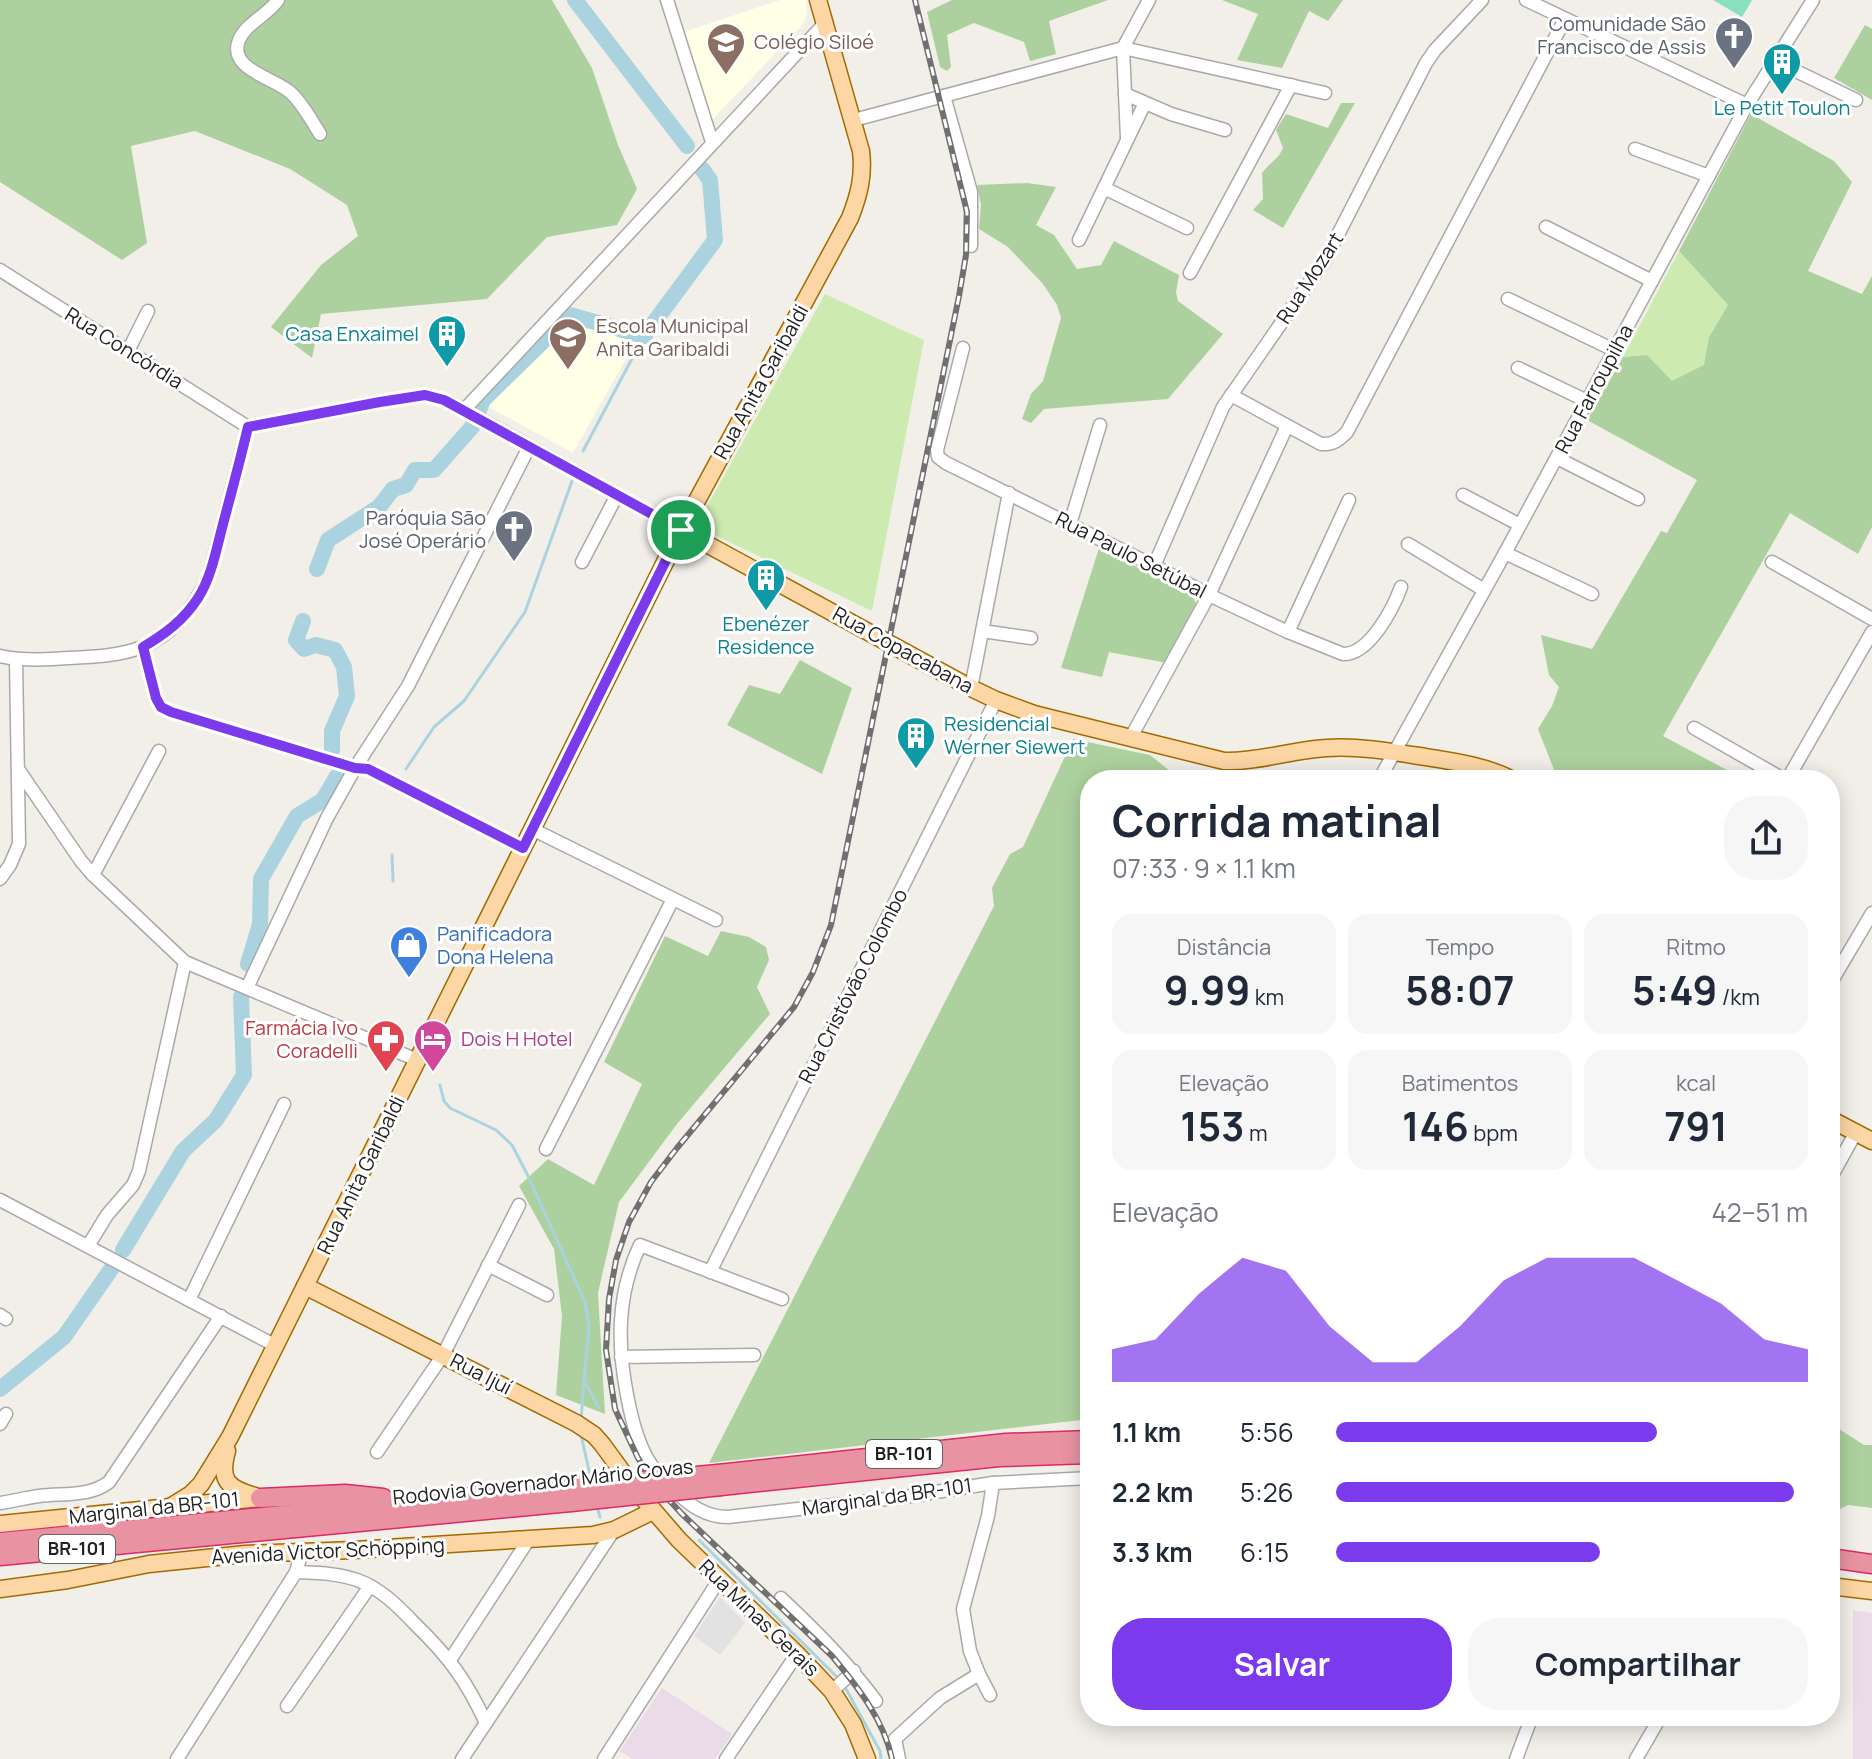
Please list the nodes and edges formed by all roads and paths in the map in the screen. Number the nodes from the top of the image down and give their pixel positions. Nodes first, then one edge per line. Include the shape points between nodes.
1 (278, 0) edge
2 (667, 0) edge
3 (818, 0) edge
4 (1149, 0) edge
5 (1482, 0) edge
6 (1526, 0) edge
7 (1813, 0) edge
8 (1565, 19) junction
9 (825, 23) junction
10 (1123, 48) junction
11 (1775, 61) junction
12 (1291, 85) junction
13 (1325, 93) dead end
14 (1125, 94) junction
15 (944, 96) junction
16 (1856, 100) dead end
17 (1145, 103) junction
18 (1747, 105) junction
19 (854, 120) junction
20 (1225, 130) dead end
21 (320, 134) dead end
22 (1127, 141) junction
23 (712, 142) junction
24 (1635, 149) dead end
25 (1709, 176) junction
26 (1104, 188) junction
27 (1546, 227) dead end
28 (1187, 228) dead end
29 (1079, 240) dead end
30 (971, 246) dead end
31 (0, 270) edge
32 (1190, 273) dead end
33 (1652, 281) junction
34 (1508, 299) dead end
35 (148, 311) dead end
36 (963, 348) dead end
37 (1614, 350) junction
38 (128, 351) junction
39 (1518, 368) dead end
40 (1231, 395) junction
41 (1587, 401) junction
42 (468, 413) junction
43 (1100, 425) dead end
44 (1287, 426) junction
45 (248, 427) junction
46 (529, 447) junction
47 (1557, 458) junction
48 (1009, 493) junction
49 (617, 495) junction
50 (1463, 495) dead end
51 (1638, 499) dead end
52 (1349, 500) dead end
53 (1070, 524) junction
54 (1520, 525) junction
55 (681, 530) junction
56 (1408, 544) dead end
57 (1505, 553) junction
58 (582, 562) dead end
59 (1772, 562) dead end
60 (1154, 566) junction
61 (1401, 587) dead end
62 (1484, 590) junction
63 (1592, 594) dead end
64 (1209, 595) junction
65 (1872, 619) edge
66 (982, 631) junction
67 (1288, 632) junction
68 (1872, 632) edge
69 (1031, 638) dead end
70 (143, 647) junction
71 (0, 656) edge
72 (16, 659) junction
73 (971, 688) junction
74 (996, 700) junction
75 (1694, 728) dead end
76 (1131, 737) junction
77 (159, 751) dead end
78 (1395, 752) junction
79 (355, 768) junction
80 (18, 769) junction
81 (1385, 770) edge
82 (1492, 770) edge
83 (1768, 770) edge
84 (1792, 770) edge
85 (532, 829) junction
86 (523, 848) junction
87 (93, 875) junction
88 (0, 879) edge
89 (673, 899) junction
90 (1872, 913) edge
91 (716, 920) dead end
92 (185, 962) junction
93 (1840, 967) edge
94 (247, 988) junction
95 (417, 1060) junction
96 (284, 1104) dead end
97 (1840, 1124) edge
98 (1867, 1136) edge
99 (546, 1149) dead end
100 (1840, 1167) edge
101 (0, 1200) edge
102 (519, 1205) dead end
103 (88, 1246) junction
104 (488, 1265) junction
105 (710, 1272) junction
106 (305, 1286) junction
107 (547, 1295) dead end
108 (782, 1299) dead end
109 (189, 1300) junction
110 (221, 1316) junction
111 (276, 1346) junction
112 (443, 1355) junction
113 (754, 1355) dead end
114 (621, 1357) junction
115 (230, 1437) junction
116 (1080, 1440) edge
117 (377, 1452) dead end
118 (1080, 1454) edge
119 (1080, 1479) edge
120 (720, 1480) junction
121 (993, 1483) junction
122 (635, 1489) joint
123 (573, 1494) junction
124 (260, 1498) junction
125 (430, 1502) junction
126 (0, 1503) edge
127 (170, 1507) junction
128 (653, 1511) junction
129 (0, 1524) edge
130 (614, 1530) junction
131 (529, 1539) junction
132 (0, 1542) edge
133 (1840, 1546) edge
134 (302, 1551) junction
135 (1872, 1551) edge
136 (0, 1556) edge
137 (1840, 1559) edge
138 (1872, 1564) edge
139 (296, 1572) junction
140 (719, 1580) junction
141 (370, 1586) junction
142 (1840, 1587) edge
143 (0, 1589) edge
144 (1872, 1591) edge
145 (781, 1598) dead end
146 (797, 1654) junction
147 (450, 1660) junction
148 (854, 1671) junction
149 (979, 1674) junction
150 (832, 1691) junction
151 (990, 1695) dead end
152 (876, 1701) dead end
153 (287, 1706) dead end
154 (486, 1723) junction
155 (1528, 1726) edge
156 (1655, 1726) edge
157 (177, 1759) edge
158 (462, 1759) edge
159 (604, 1759) edge
160 (726, 1759) edge
161 (867, 1759) edge
162 (899, 1759) edge
163 (1516, 1759) edge
164 (1636, 1759) edge

1 - 21 street via 241,36 239,57 294,96
2 - 23 street
3 - 9 main road, Rua Anita Garibaldi
4 - 10 street
5 - 40 street, Rua Mozart via 1426,63 1325,260
6 - 8 street
7 - 11 street, Rua Farroupilha
8 - 18 street
8 - 44 street via 1347,432 1328,445
9 - 19 main road, Rua Anita Garibaldi
9 - 23 street
10 - 12 street
10 - 14 street
10 - 15 street
11 - 16 street
11 - 18 street, Rua Farroupilha
12 - 13 street
12 - 32 street
14 - 17 street
14 - 22 street
15 - 19 street
15 - 30 street via 971,192
17 - 20 street
17 - 22 street
18 - 25 street, Rua Farroupilha
19 - 55 main road, Rua Anita Garibaldi via 863,166 850,218
22 - 26 street
23 - 42 street
24 - 25 street
25 - 33 street, Rua Farroupilha
26 - 28 street
26 - 29 street
27 - 33 street
31 - 38 street, Rua Concórdia
33 - 37 street, Rua Farroupilha
34 - 37 street
35 - 38 street
36 - 48 street, Rua Paulo Setúbal via 938,457
37 - 41 street, Rua Farroupilha
38 - 45 street, Rua Concórdia
39 - 41 street
40 - 44 street
40 - 60 street, Rua Mozart
41 - 47 street, Rua Farroupilha
42 - 45 street via 425,395
42 - 46 street
43 - 53 street
44 - 64 street
45 - 70 street via 209,576 184,616
46 - 49 street
46 - 79 street via 414,674
47 - 51 street
47 - 54 street, Rua Farroupilha
48 - 53 street, Rua Paulo Setúbal
48 - 66 street
49 - 55 street
49 - 58 street
50 - 54 street
52 - 67 street
53 - 60 street, Rua Paulo Setúbal
54 - 57 street, Rua Farroupilha
55 - 73 main road, Rua Copacabana
55 - 85 main road, Rua Anita Garibaldi
56 - 62 street
57 - 62 street, Rua Farroupilha
57 - 63 street
59 - 65 street
60 - 64 street, Rua Paulo Setúbal
61 - 67 street, Rua Paulo Setúbal via 1358,652 1343,654
62 - 78 street, Rua Farroupilha
64 - 67 street, Rua Paulo Setúbal
64 - 76 street
66 - 69 street
66 - 73 street
68 - 84 street
70 - 72 street via 96,657
70 - 79 street via 161,707
71 - 72 street
72 - 80 street
73 - 74 main road, Rua Copacabana
74 - 76 main road, Rua Copacabana
74 - 105 street, Rua Cristóvão Colombo
75 - 83 street
76 - 78 main road, Rua Copacabana via 1224,761 1329,748
77 - 87 street
78 - 81 street, Rua Farroupilha
78 - 82 main road, Rua Copacabana
79 - 86 street via 368,769
79 - 94 street
80 - 87 street
80 - 88 street via 19,844
85 - 86 main road, Rua Anita Garibaldi
85 - 89 street
86 - 95 main road, Rua Anita Garibaldi
87 - 92 street
89 - 91 street
89 - 99 street
90 - 93 street
92 - 94 street
92 - 103 street via 139,1171
94 - 95 street
95 - 106 main road, Rua Anita Garibaldi
96 - 109 street
97 - 98 main road
98 - 100 street
101 - 103 street
102 - 104 street
103 - 109 street
104 - 107 street
104 - 112 street
105 - 108 street
105 - 114 street via 640,1245 622,1302
106 - 111 main road, Rua Anita Garibaldi
106 - 112 main road, Rua Ijuí
109 - 110 street
110 - 111 street
110 - 126 street via 109,1482 86,1492
111 - 115 main road, Rua Anita Garibaldi
112 - 117 street
112 - 122 main road, Rua Ijuí via 586,1429
113 - 114 street
114 - 121 street, Marginal da BR-101 via 642,1449 688,1503 709,1515 728,1517
115 - 124 main road, Rua Anita Garibaldi via 225,1479
115 - 127 main road, Rua Anita Garibaldi via 201,1484
116 - 120 highway, Rodovia Governador Mário Covas / BR-101 via 991,1445
118 - 120 highway, Rodovia Governador Mário Covas / BR-101
119 - 121 street, Marginal da BR-101
120 - 123 highway, Rodovia Governador Mário Covas / BR-101, bridge
121 - 149 street via 963,1609
122 - 128 main road, Rua Minas Gerais
123 - 125 highway, Rodovia Governador Mário Covas / BR-101
123 - 136 highway, Rodovia Governador Mário Covas / BR-101
124 - 125 highway via 345,1494
124 - 127 main road, Marginal da BR-101
125 - 132 highway, Rodovia Governador Mário Covas / BR-101
127 - 129 main road, Marginal da BR-101
128 - 130 main road, Avenida Victor Schöpping
128 - 140 main road, Rua Minas Gerais
130 - 131 main road, Avenida Victor Schöpping
130 - 154 street
131 - 134 main road, Avenida Victor Schöpping
131 - 147 street
133 - 135 highway
134 - 139 street
134 - 143 main road, Avenida Victor Schöpping via 178,1560
137 - 138 highway
139 - 141 street via 342,1576
139 - 157 street
140 - 146 main road, Rua Minas Gerais
140 - 159 street
141 - 147 street
141 - 153 street
142 - 144 main road
145 - 148 street
146 - 150 main road, Rua Minas Gerais
146 - 160 street
147 - 154 street
148 - 150 street
148 - 152 street
149 - 151 street
149 - 162 street via 940,1698 895,1739
150 - 161 main road, Rua Minas Gerais
154 - 158 street
155 - 163 street
156 - 164 street

